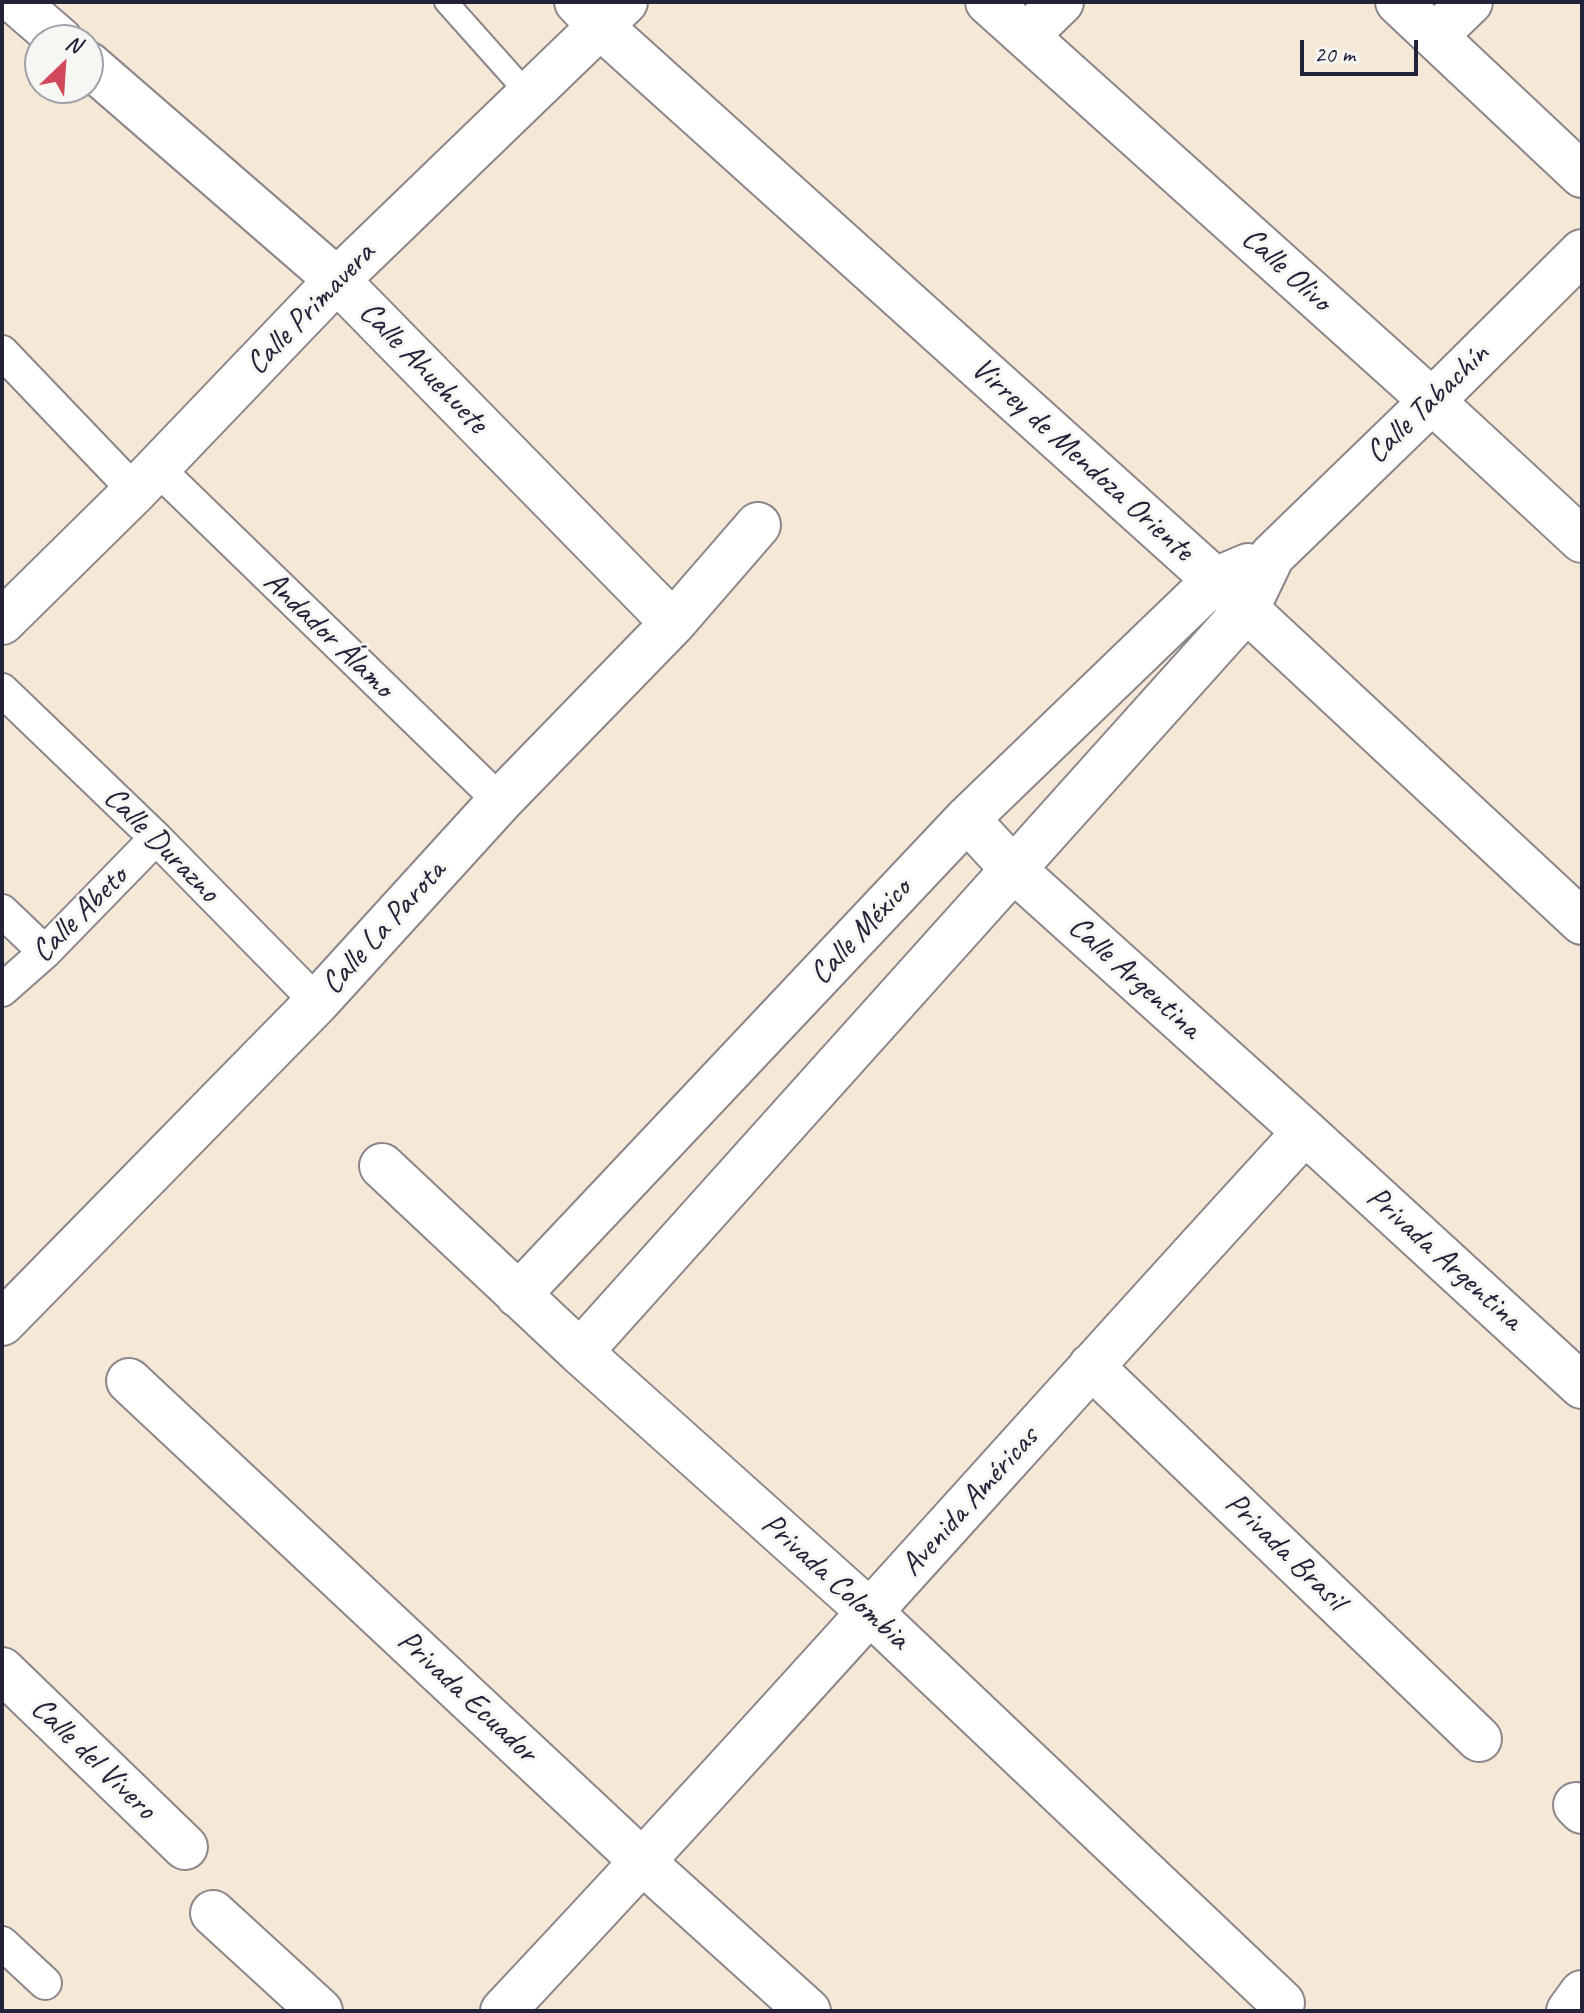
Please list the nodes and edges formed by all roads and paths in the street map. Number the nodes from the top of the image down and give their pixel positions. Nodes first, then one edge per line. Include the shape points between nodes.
1 (16, 2) edge
2 (446, 2) edge
3 (988, 2) edge
4 (1061, 2) edge
5 (1398, 2) edge
6 (1470, 2) edge
7 (601, 10) edge
8 (41, 24) edge
9 (1026, 36) junction
10 (1435, 36) junction
11 (104, 78) edge
12 (529, 95) junction
13 (1582, 175) edge
14 (1582, 252) edge
15 (337, 280) junction
16 (2, 352) edge
17 (1432, 401) junction
18 (146, 480) junction
19 (758, 525) dead end
20 (1582, 540) edge
21 (1272, 556) junction
22 (1215, 580) junction
23 (1246, 610) junction
24 (2, 622) edge
25 (673, 623) junction
26 (2, 690) edge
27 (500, 801) junction
28 (967, 819) junction
29 (156, 838) junction
30 (1013, 869) junction
31 (2, 911) edge
32 (1582, 922) edge
33 (45, 952) junction
34 (2, 990) edge
35 (317, 1002) junction
36 (1305, 1132) junction
37 (382, 1166) dead end
38 (518, 1295) junction
39 (4, 1317) edge
40 (580, 1352) junction
41 (1091, 1366) junction
42 (129, 1381) dead end
43 (1582, 1386) edge
44 (871, 1613) junction
45 (2, 1670) edge
46 (1479, 1739) dead end
47 (185, 1847) dead end
48 (643, 1862) junction
49 (213, 1913) dead end
50 (2, 1943) edge
51 (45, 1983) dead end
52 (1582, 1993) edge
53 (1282, 2003) dead end
54 (320, 2011) edge
55 (503, 2011) edge
56 (808, 2011) edge
57 (1569, 2011) edge

1 - 8 street
2 - 12 lane
3 - 9 street, Calle Olivo
4 - 9 street
5 - 10 street
6 - 10 street
7 - 12 street, Calle Primavera
7 - 22 street, Virrey de Mendoza Oriente
9 - 17 street, Calle Olivo
10 - 13 street
11 - 15 street, Calle Ahuehuete
12 - 15 street, Calle Primavera
14 - 17 street, Calle Tabachín
15 - 18 street, Calle Primavera
15 - 25 street, Calle Ahuehuete
16 - 18 street, Andador Álamo
17 - 20 street, Calle Olivo
17 - 21 street, Calle Tabachín
18 - 24 street, Calle Primavera
18 - 27 street, Andador Álamo
19 - 25 street, Calle La Parota
21 - 22 street, Calle Tabachín
21 - 23 street, Calle Tabachín
22 - 23 street, Virrey de Mendoza Oriente
22 - 28 street, Calle México
23 - 30 street
23 - 32 street, Virrey de Mendoza Oriente
25 - 27 street, Calle La Parota
26 - 29 street, Calle Durazno
27 - 35 street, Calle La Parota
28 - 30 street, Calle Argentina
28 - 38 street, Calle México
29 - 33 street, Calle Abeto
29 - 35 street, Calle Durazno
30 - 36 street, Calle Argentina
30 - 40 street
31 - 33 street
33 - 34 street, Calle Abeto
35 - 39 street, Calle La Parota
36 - 41 street, Avenida Américas
36 - 43 street, Privada Argentina
37 - 38 street, Privada Colombia
38 - 40 street, Privada Colombia
40 - 44 street, Privada Colombia
41 - 44 street, Avenida Américas
41 - 46 street, Privada Brasil
42 - 48 street, Privada Ecuador
44 - 48 street, Avenida Américas
44 - 53 street, Privada Colombia
45 - 47 street, Calle del Vivero
48 - 55 street, Avenida Américas
48 - 56 street, Privada Ecuador
49 - 54 street
50 - 51 street
52 - 57 street

